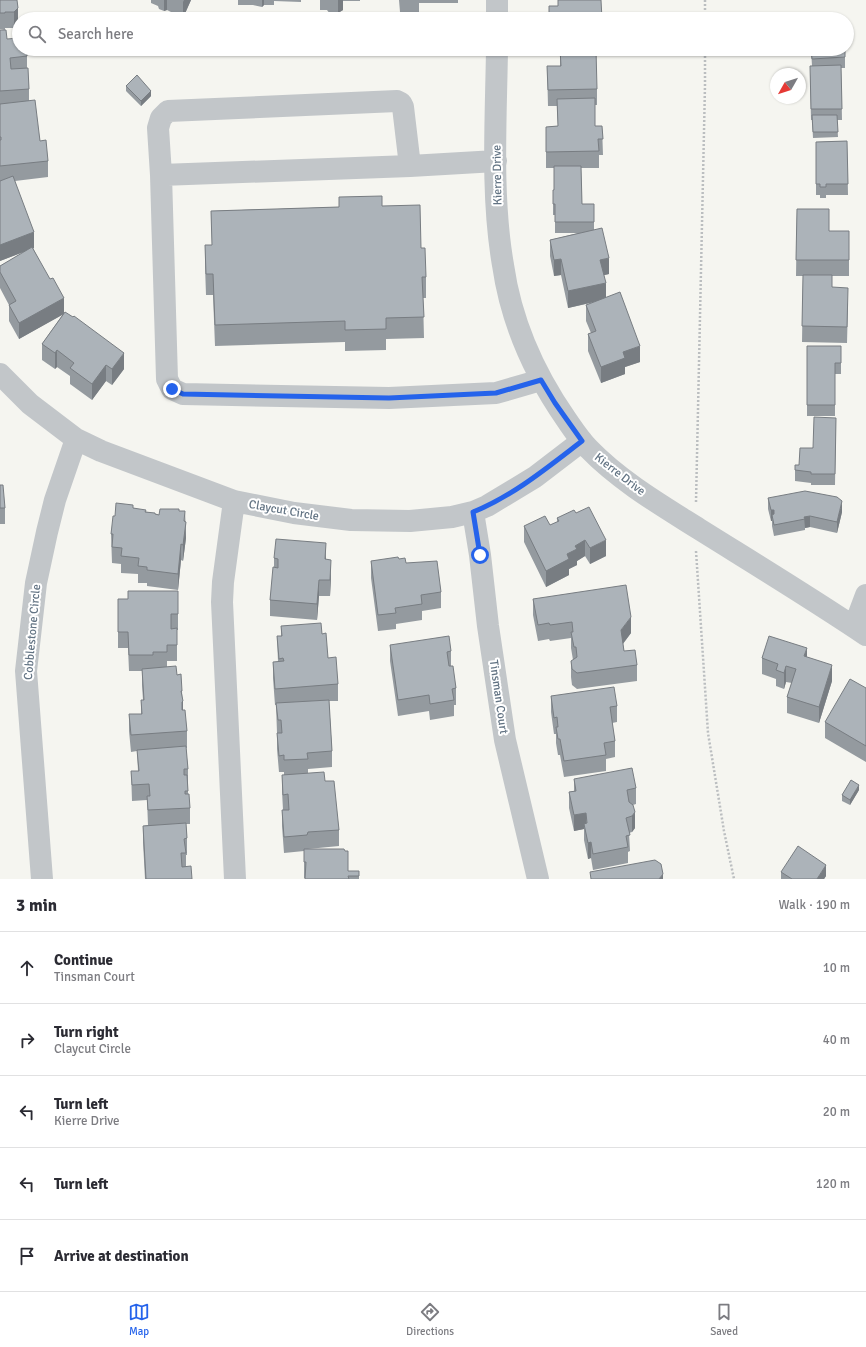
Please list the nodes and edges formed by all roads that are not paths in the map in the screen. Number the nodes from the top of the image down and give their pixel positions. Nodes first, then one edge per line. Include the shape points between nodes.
1 (497, 0) edge
2 (497, 12) edge
3 (497, 56) edge
4 (496, 161) junction
5 (410, 166) junction
6 (161, 175) junction
7 (0, 374) edge
8 (541, 380) junction
9 (76, 439) junction
10 (582, 441) junction
11 (234, 501) junction
12 (473, 512) junction
13 (866, 595) edge
14 (860, 631) edge
15 (42, 879) edge
16 (235, 879) edge
17 (538, 879) edge

1 - 2 street
3 - 4 street, Kierre Drive
4 - 5 street
4 - 8 street, Kierre Drive via 498,224 506,285 524,342
5 - 6 street
5 - 6 street via 403,107 397,101 168,111 161,118 158,128
6 - 8 street via 167,379 172,389 183,394 389,398 496,393
7 - 9 street, Claycut Circle via 30,404
8 - 10 street, Kierre Drive
9 - 11 street, Claycut Circle via 100,451
9 - 15 street, Cobblestone Circle via 55,500 36,583 26,671
10 - 12 street, Claycut Circle via 535,477
10 - 14 street, Kierre Drive via 619,476
11 - 12 street, Claycut Circle via 294,513 367,521 410,521
11 - 16 street via 222,602
12 - 17 street, Tinsman Court via 505,740
13 - 14 street

